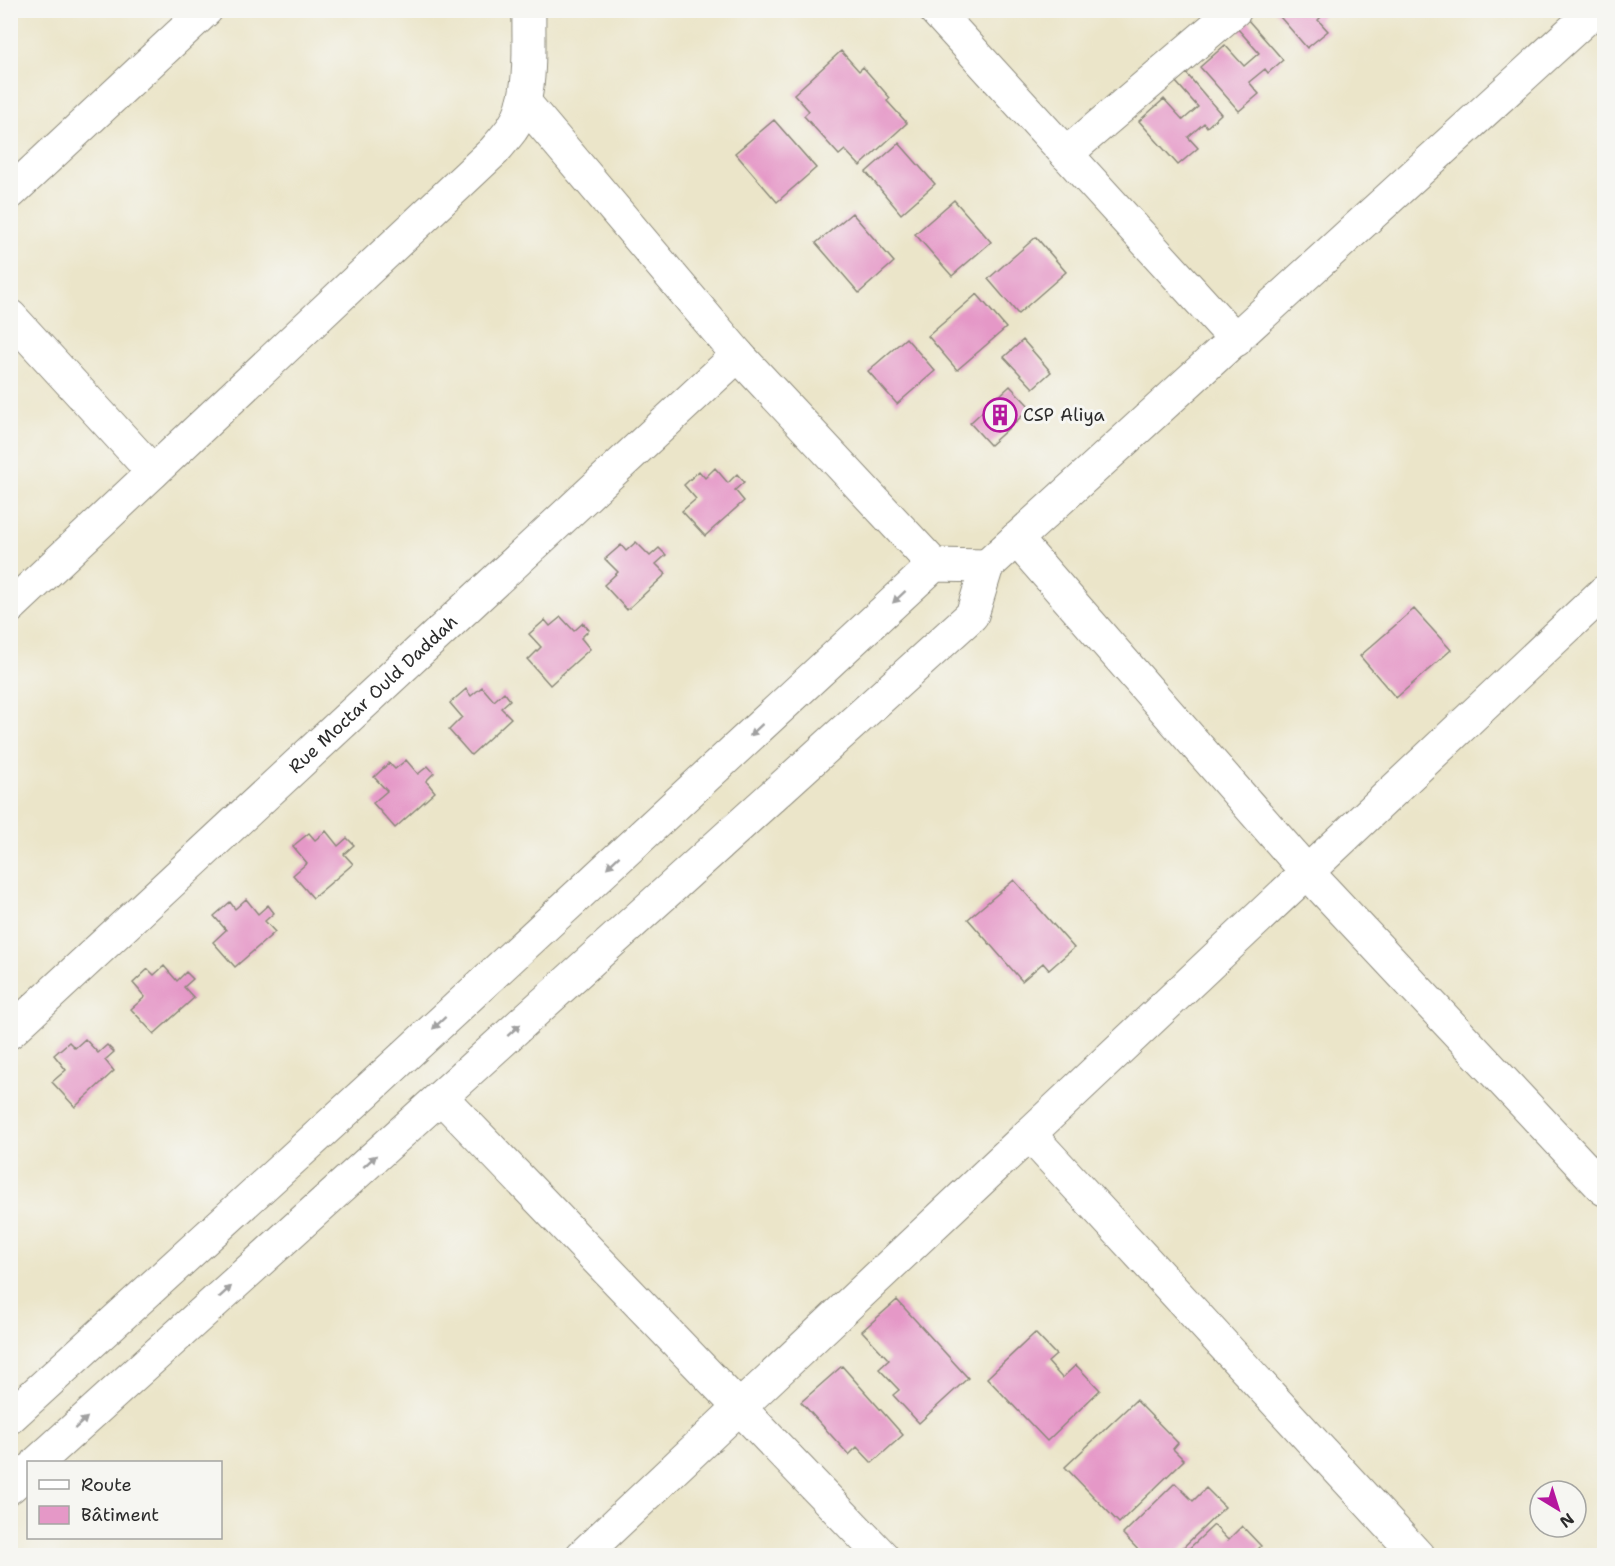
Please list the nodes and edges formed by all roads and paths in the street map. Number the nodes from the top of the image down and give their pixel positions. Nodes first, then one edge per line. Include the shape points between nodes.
1 (206, 10) edge
2 (529, 10) edge
3 (935, 10) edge
4 (1235, 10) edge
5 (1594, 10) edge
6 (524, 102) junction
7 (1066, 154) junction
8 (10, 193) edge
9 (10, 316) edge
10 (1236, 340) junction
11 (738, 355) junction
12 (153, 472) junction
13 (1016, 539) junction
14 (934, 565) junction
15 (987, 566) junction
16 (1605, 592) edge
17 (10, 607) edge
18 (1307, 872) junction
19 (10, 1032) edge
20 (441, 1096) junction
21 (1029, 1134) junction
22 (1601, 1178) edge
23 (739, 1407) junction
24 (10, 1417) edge
25 (39, 1461) edge
26 (27, 1472) edge
27 (10, 1487) edge
28 (582, 1556) edge
29 (882, 1556) edge
30 (1418, 1556) edge

1 - 8 street
2 - 6 street
3 - 7 street
4 - 7 street
5 - 10 street
6 - 11 street
6 - 12 street via 513,128 494,151
7 - 10 street
9 - 12 street
10 - 13 street
11 - 14 street
11 - 19 street, Rue Moctar Ould Daddah
12 - 17 street
13 - 15 street
13 - 18 street
14 - 15 street
14 -> 24 street
20 -> 15 street via 972,615
16 - 18 street
18 - 21 street
18 - 22 street
20 - 23 street
25 -> 20 street
21 - 23 street
21 - 30 street
23 - 28 street
23 - 29 street
26 - 27 street

